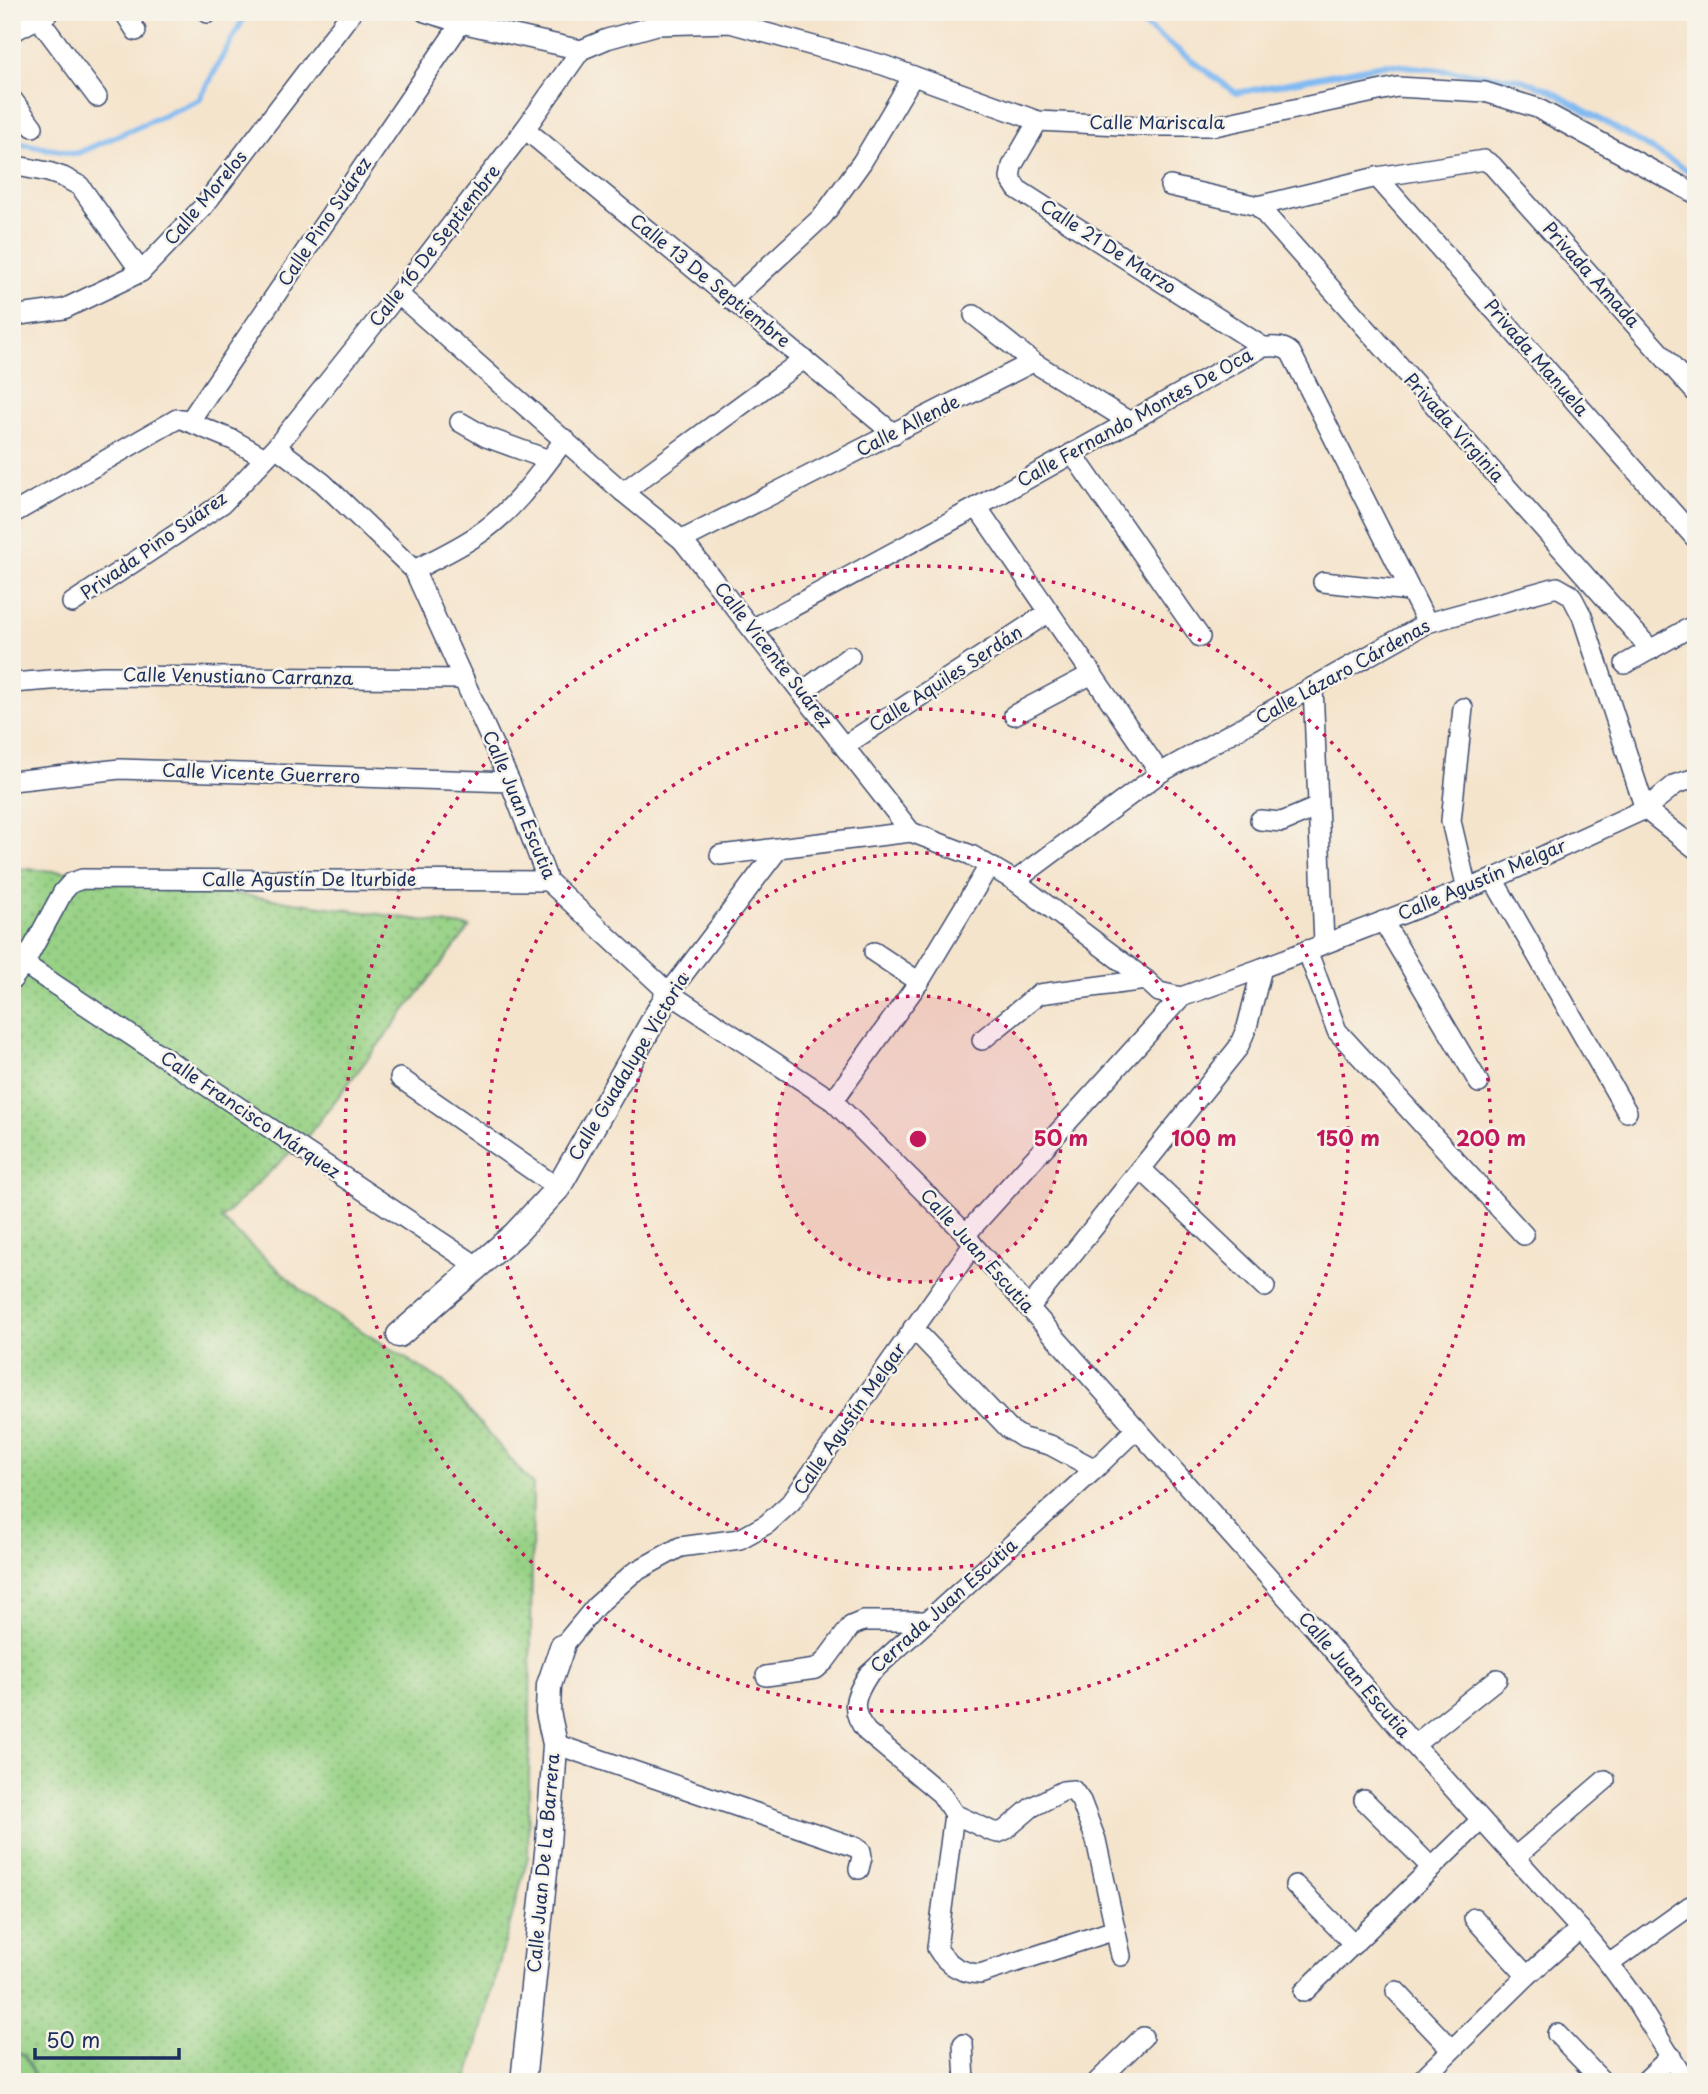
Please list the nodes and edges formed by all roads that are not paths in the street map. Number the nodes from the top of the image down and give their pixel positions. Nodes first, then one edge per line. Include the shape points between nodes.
1 (124, 12) edge
2 (352, 12) edge
3 (425, 12) edge
4 (44, 15) edge
5 (461, 23) junction
6 (14, 28) edge
7 (136, 31) dead end
8 (607, 39) joint
9 (581, 51) junction
10 (913, 76) junction
11 (97, 97) dead end
12 (12, 99) edge
13 (1038, 121) junction
14 (33, 127) dead end
15 (525, 129) junction
16 (12, 165) edge
17 (1377, 177) junction
18 (1170, 186) dead end
19 (1696, 194) edge
20 (1258, 206) junction
21 (141, 272) junction
22 (398, 294) junction
23 (733, 300) junction
24 (974, 315) dead end
25 (12, 316) edge
26 (1263, 347) junction
27 (804, 359) junction
28 (1033, 362) junction
29 (1696, 393) edge
30 (190, 422) junction
31 (460, 422) dead end
32 (1130, 422) junction
33 (894, 433) junction
34 (565, 439) junction
35 (270, 453) junction
36 (1072, 453) junction
37 (549, 460) junction
38 (624, 492) junction
39 (977, 507) junction
40 (12, 514) edge
41 (1696, 539) edge
42 (682, 540) junction
43 (414, 570) junction
44 (1323, 582) dead end
45 (1410, 591) junction
46 (72, 603) dead end
47 (1049, 612) junction
48 (1427, 623) junction
49 (1696, 624) edge
50 (752, 629) junction
51 (1200, 637) dead end
52 (1651, 650) junction
53 (850, 656) dead end
54 (1625, 664) dead end
55 (1092, 674) junction
56 (464, 679) junction
57 (12, 683) edge
58 (1313, 687) junction
59 (802, 692) junction
60 (1463, 708) dead end
61 (1014, 715) dead end
62 (844, 746) junction
63 (1160, 773) junction
64 (1696, 779) edge
65 (12, 781) edge
66 (510, 782) junction
67 (1318, 807) junction
68 (1645, 809) junction
69 (1260, 820) dead end
70 (911, 832) junction
71 (779, 848) junction
72 (1696, 849) edge
73 (720, 855) dead end
74 (989, 866) junction
75 (1493, 879) junction
76 (548, 881) junction
77 (1014, 881) junction
78 (1467, 889) junction
79 (1383, 921) junction
80 (1315, 947) junction
81 (874, 952) dead end
82 (1262, 968) junction
83 (18, 972) edge
84 (919, 982) junction
85 (1152, 986) junction
86 (669, 993) junction
87 (1181, 997) junction
88 (982, 1041) dead end
89 (400, 1078) dead end
90 (1479, 1083) dead end
91 (833, 1101) junction
92 (1627, 1112) dead end
93 (1141, 1168) junction
94 (558, 1188) junction
95 (1524, 1236) dead end
96 (970, 1240) junction
97 (477, 1266) junction
98 (1265, 1287) dead end
99 (1029, 1308) junction
100 (913, 1328) junction
101 (399, 1335) dead end
102 (1136, 1429) junction
103 (1095, 1469) junction
104 (928, 1621) junction
105 (562, 1647) joint
106 (766, 1676) dead end
107 (1497, 1679) dead end
108 (555, 1744) junction
109 (1414, 1745) junction
110 (1605, 1780) dead end
111 (1364, 1800) dead end
112 (954, 1814) junction
113 (1481, 1820) junction
114 (1515, 1857) junction
115 (1432, 1868) junction
116 (859, 1869) dead end
117 (1295, 1885) dead end
118 (1690, 1906) dead end
119 (1474, 1918) dead end
120 (1580, 1929) junction
121 (1115, 1930) junction
122 (1354, 1944) junction
123 (1121, 1956) dead end
124 (1609, 1964) junction
125 (1527, 1976) junction
126 (1396, 1991) dead end
127 (1304, 1992) dead end
128 (1557, 2034) dead end
129 (1143, 2038) dead end
130 (963, 2044) dead end
131 (1451, 2049) junction
132 (1671, 2056) junction
133 (523, 2082) edge
134 (965, 2082) edge
135 (1097, 2082) edge
136 (1419, 2082) edge
137 (1603, 2082) edge
138 (1644, 2082) edge
139 (1686, 2082) edge

1 - 7 street
2 - 21 street, Calle Morelos via 203,206
3 - 5 street
4 - 6 street
4 - 11 street
5 - 9 street
5 - 30 street, Calle Pino Suárez
8 - 9 street, Calle 16 De Septiembre
8 - 10 street, Calle Mariscala via 657,26 730,23
9 - 15 street, Calle 16 De Septiembre
10 - 13 street, Calle Mariscala
10 - 23 street via 862,162 823,216
12 - 14 street
13 - 19 street, Calle Mariscala via 1215,126 1397,87 1485,92 1537,108
13 - 26 street, Calle 21 De Marzo via 1012,166 1010,178 1017,189
15 - 22 street, Calle 16 De Septiembre
15 - 23 street, Calle 13 De Septiembre
16 - 21 street via 63,177 80,186
17 - 20 street
17 - 29 street, Privada Amada via 1484,160 1492,165
17 - 41 street, Privada Manuela
18 - 20 street
20 - 52 street, Privada Virginia
21 - 25 street, Calle Morelos via 64,309
22 - 34 street, Calle Vicente Suárez
22 - 35 street, Calle 16 De Septiembre
23 - 27 street, Calle 13 De Septiembre
24 - 28 street
26 - 32 street, Calle Fernando Montes De Oca
26 - 45 street, Calle Fernando Montes De Oca via 1285,348 1291,353
27 - 33 street, Calle 13 De Septiembre
27 - 38 street
28 - 32 street
28 - 33 street, Calle Allende
30 - 35 street
30 - 40 street via 172,421
31 - 37 street via 486,437
32 - 36 street, Calle Fernando Montes De Oca
33 - 42 street, Calle Allende
34 - 37 street
34 - 38 street, Calle Vicente Suárez
35 - 43 street, Calle Juan Escutia via 323,483
35 - 46 street, Privada Pino Suárez via 223,503
36 - 39 street, Calle Fernando Montes De Oca
36 - 51 street
37 - 43 street via 505,513 477,535
38 - 42 street, Calle Vicente Suárez
39 - 47 street
39 - 50 street, Calle Fernando Montes De Oca
42 - 50 street, Calle Vicente Suárez
43 - 56 street, Calle Juan Escutia
44 - 45 street
45 - 48 street, Calle Fernando Montes De Oca
47 - 55 street
47 - 62 street, Calle Aquiles Serdán
48 - 58 street, Calle Lázaro Cárdenas
48 - 68 street, Calle Lázaro Cárdenas via 1557,587 1571,595 1582,616
49 - 52 street
50 - 59 street, Calle Vicente Suárez
52 - 54 street
53 - 59 street
55 - 61 street
55 - 63 street
56 - 57 street, Calle Venustiano Carranza via 103,676
56 - 66 street, Calle Juan Escutia
58 - 63 street, Calle Lázaro Cárdenas
58 - 67 street
59 - 62 street, Calle Vicente Suárez
60 - 78 street via 1451,821
62 - 70 street, Calle Vicente Suárez
63 - 77 street, Calle Lázaro Cárdenas
64 - 68 street, Calle Agustín Melgar via 1675,784
65 - 66 street, Calle Vicente Guerrero via 120,769
66 - 76 street, Calle Juan Escutia
67 - 69 street via 1282,821
67 - 80 street
68 - 72 street
68 - 75 street, Calle Agustín Melgar
70 - 71 street
70 - 74 street
71 - 73 street
71 - 86 street, Calle Guadalupe Victoria
74 - 77 street
74 - 84 street
75 - 78 street, Calle Agustín Melgar
75 - 92 street
76 - 83 street, Calle Agustín De Iturbide via 82,879 63,892
76 - 86 street, Calle Juan Escutia
77 - 85 street
78 - 79 street, Calle Agustín Melgar
79 - 80 street, Calle Agustín Melgar
79 - 90 street
80 - 82 street, Calle Agustín Melgar
80 - 95 street via 1337,1031
81 - 84 street
82 - 87 street, Calle Agustín Melgar
82 - 93 street via 1238,1048
83 - 97 street, Calle Francisco Márquez
84 - 91 street
85 - 87 street
85 - 88 street via 1039,994
86 - 91 street, Calle Juan Escutia
86 - 94 street, Calle Guadalupe Victoria
87 - 96 street, Calle Agustín Melgar
89 - 94 street
91 - 96 street, Calle Juan Escutia
93 - 98 street
93 - 99 street
94 - 97 street, Calle Guadalupe Victoria
96 - 99 street, Calle Juan Escutia
96 - 100 street, Calle Agustín Melgar
97 - 101 street, Calle Guadalupe Victoria
99 - 102 street, Calle Juan Escutia
100 - 103 street via 1009,1429
100 - 105 street, Calle Agustín Melgar via 792,1502 740,1539 680,1547 633,1573 596,1606
102 - 103 street, Cerrada Juan Escutia
102 - 109 street, Calle Juan Escutia
103 - 104 street, Cerrada Juan Escutia
104 - 106 street via 863,1621 851,1626 816,1669
104 - 112 street, Cerrada Juan Escutia via 868,1675 854,1705 867,1732 941,1794
105 - 108 street, Calle Juan De La Barrera via 549,1685 548,1712
107 - 109 street
108 - 116 street via 855,1847 861,1851
108 - 133 street, Calle Juan De La Barrera
109 - 113 street, Calle Juan Escutia
110 - 114 street
111 - 115 street
112 - 121 street, Cerrada Juan Escutia via 998,1833 1032,1807 1073,1790 1096,1840
112 - 121 street via 937,1948 953,1966 980,1974
113 - 114 street, Calle Juan Escutia
113 - 115 street
114 - 120 street, Calle Juan Escutia
115 - 122 street
117 - 122 street
118 - 124 street
119 - 125 street
120 - 124 street, Calle Juan Escutia
120 - 125 street
121 - 123 street, Cerrada Juan Escutia
122 - 127 street
124 - 132 street, Calle Juan Escutia
125 - 131 street
126 - 131 street
128 - 137 street
129 - 135 street
130 - 134 street
131 - 136 street
132 - 138 street
132 - 139 street, Calle Juan Escutia

